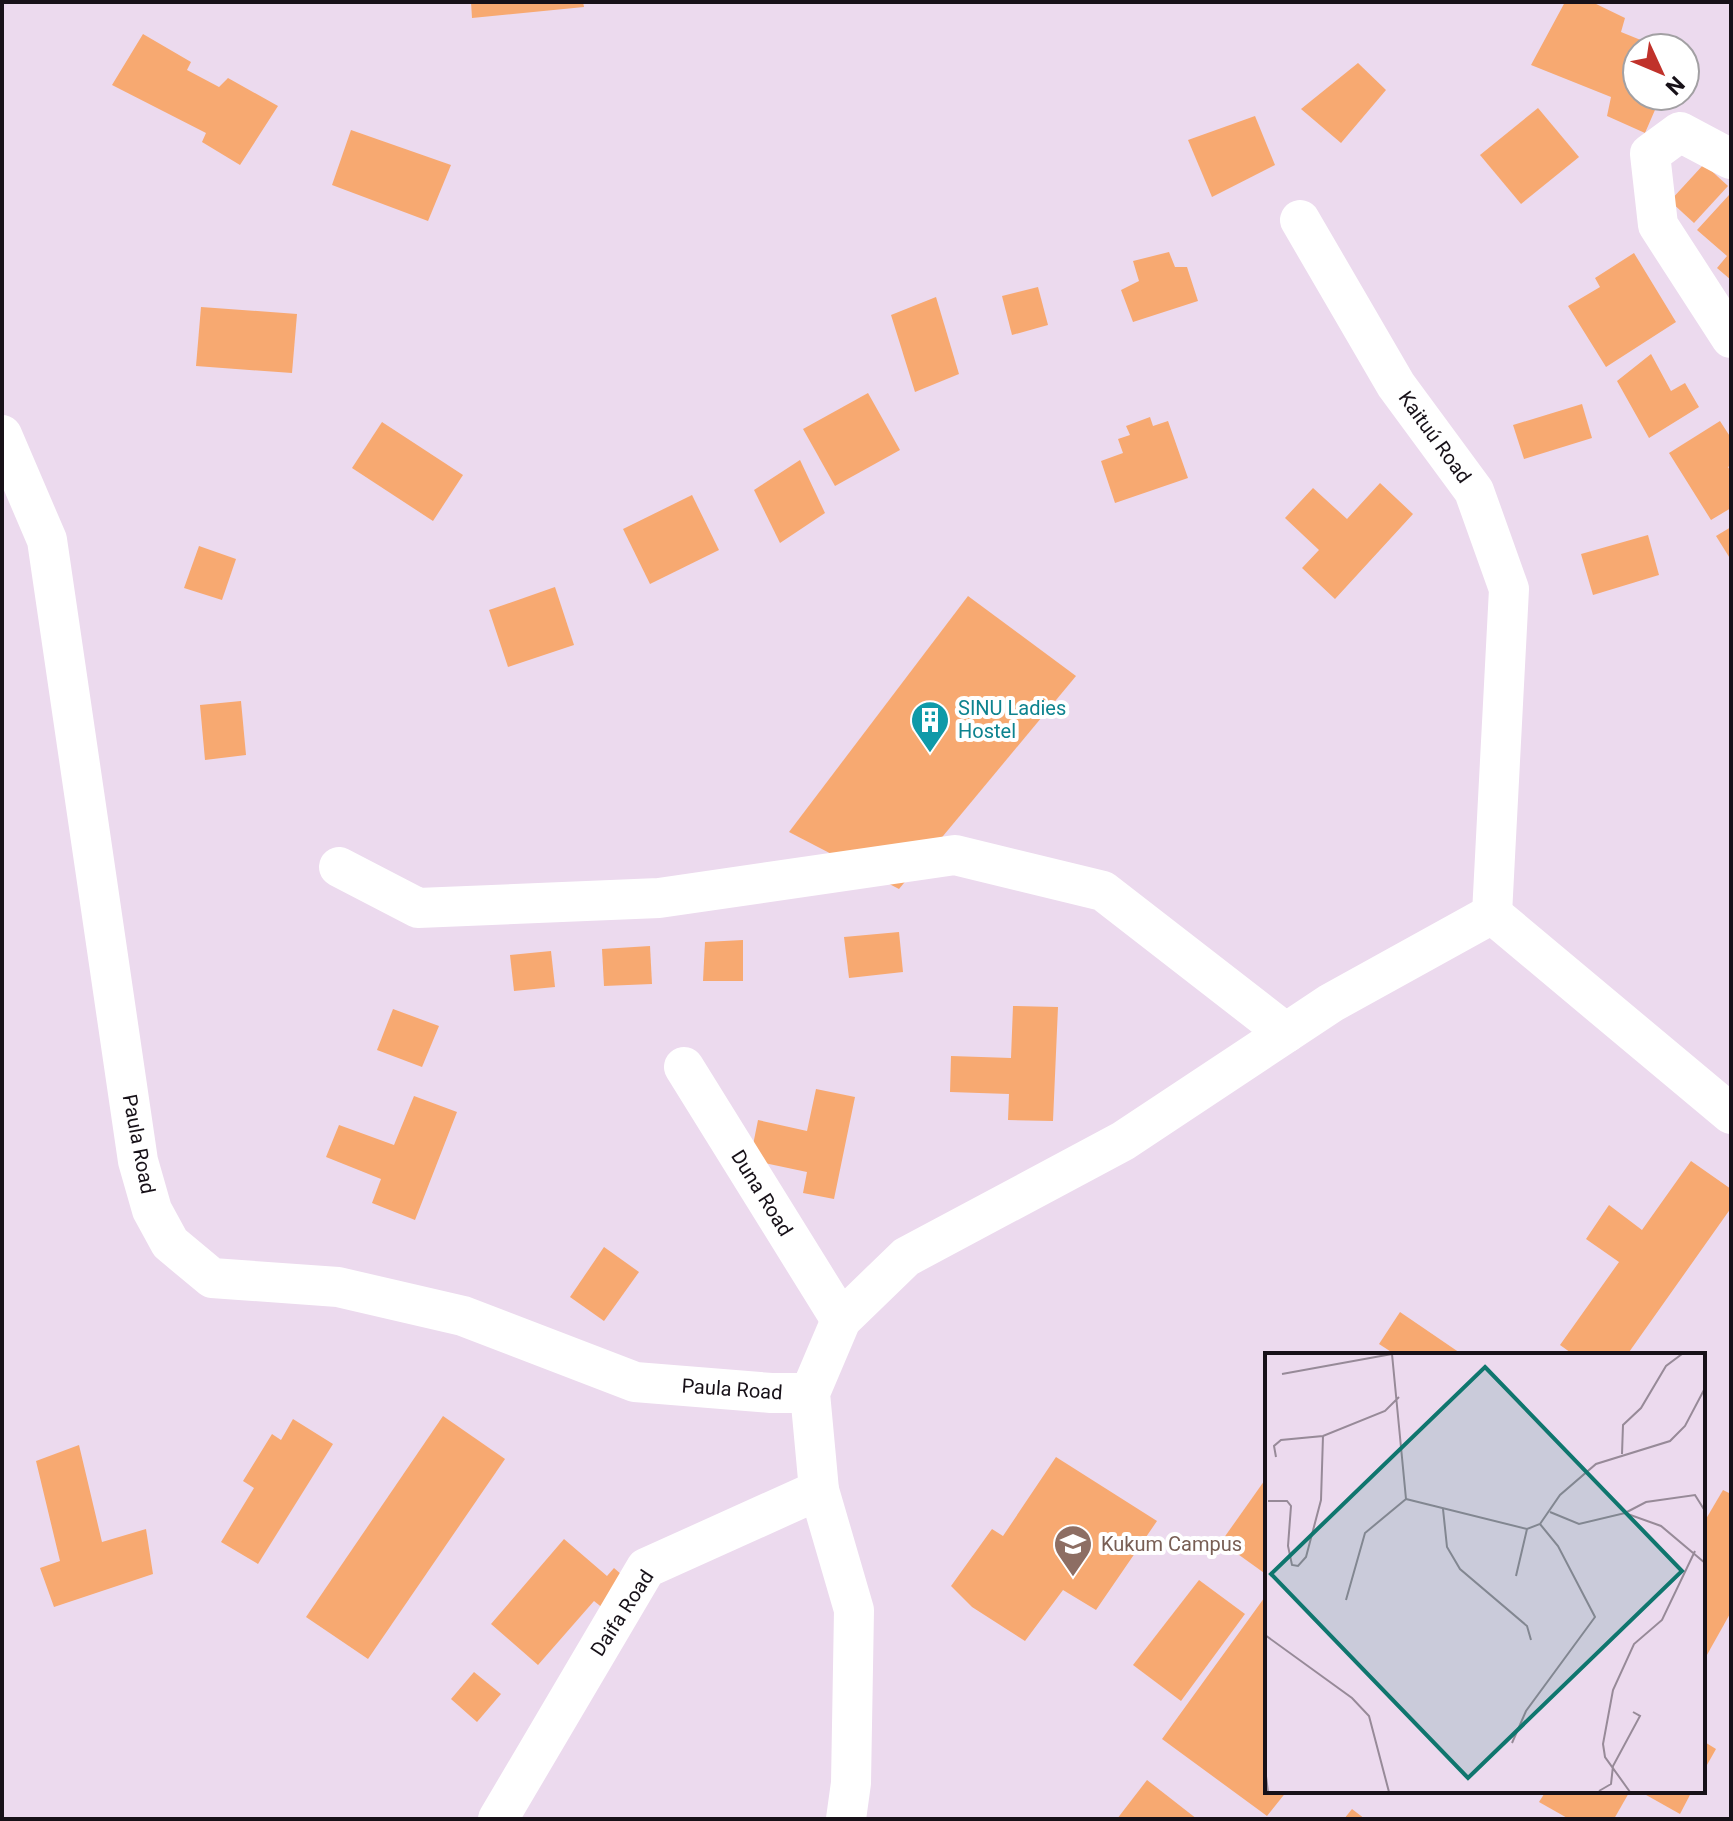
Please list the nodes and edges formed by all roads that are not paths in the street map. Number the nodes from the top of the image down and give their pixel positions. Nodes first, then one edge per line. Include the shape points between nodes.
1 (1731, 159) edge
2 (1300, 220) dead end
3 (1731, 338) edge
4 (2, 435) edge
5 (339, 867) dead end
6 (1492, 914) junction
7 (1286, 1033) junction
8 (684, 1067) dead end
9 (1731, 1114) edge
10 (841, 1320) junction
11 (810, 1393) junction
12 (819, 1490) junction
13 (498, 1819) edge
14 (846, 1819) edge

1 - 3 street via 1680,132 1650,154 1658,225
2 - 6 street, Kaituú Road via 1396,385 1474,491 1509,589
4 - 11 street, Paula Road via 47,540 138,1161 152,1210 170,1243 212,1278 338,1287 463,1316 635,1382
5 - 7 street via 418,908 659,898 955,855 1103,891
6 - 7 street
6 - 9 street
7 - 10 street via 1123,1141 906,1257
8 - 10 street, Duna Road
10 - 11 street
11 - 12 street
12 - 13 street, Daifa Road via 646,1568
12 - 14 street via 854,1610

